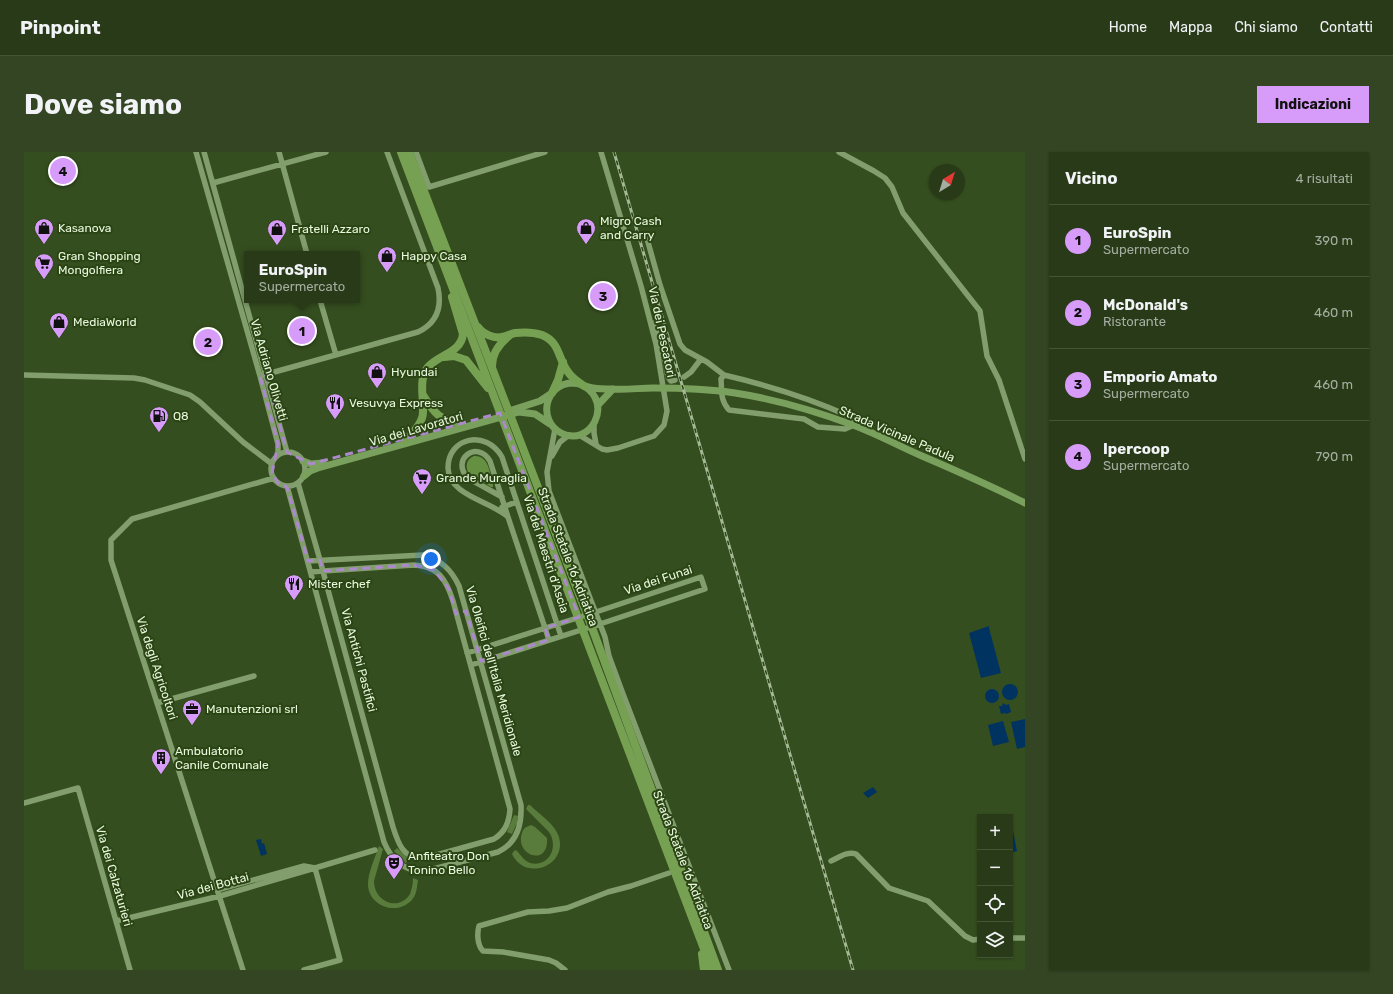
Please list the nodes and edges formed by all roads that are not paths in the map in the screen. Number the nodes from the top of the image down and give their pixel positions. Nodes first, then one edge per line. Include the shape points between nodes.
1 (196, 152) edge
2 (204, 152) edge
3 (279, 152) edge
4 (326, 152) edge
5 (387, 152) edge
6 (402, 152) edge
7 (409, 152) edge
8 (416, 152) edge
9 (544, 152) edge
10 (601, 152) edge
11 (839, 152) edge
12 (282, 164) junction
13 (213, 183) junction
14 (646, 235) dead end
15 (306, 251) edge
16 (447, 274) junction
17 (244, 295) edge
18 (246, 303) edge
19 (321, 303) edge
20 (471, 314) junction
21 (649, 318) junction
22 (515, 333) junction
23 (336, 355) junction
24 (442, 357) junction
25 (701, 359) junction
26 (563, 362) junction
27 (492, 367) junction
28 (266, 374) junction
29 (724, 375) junction
30 (24, 376) edge
31 (260, 376) junction
32 (684, 377) dead end
33 (675, 380) dead end
34 (584, 386) junction
35 (613, 389) junction
36 (422, 393) junction
37 (552, 393) junction
38 (498, 394) junction
39 (598, 405) junction
40 (518, 410) junction
41 (462, 424) junction
42 (594, 424) junction
43 (854, 425) junction
44 (554, 427) junction
45 (569, 435) junction
46 (579, 435) junction
47 (405, 440) junction
48 (596, 444) junction
49 (287, 452) junction
50 (278, 455) junction
51 (549, 459) junction
52 (1025, 459) edge
53 (303, 461) junction
54 (272, 464) junction
55 (317, 466) junction
56 (304, 476) junction
57 (274, 478) junction
58 (298, 483) junction
59 (286, 486) junction
60 (502, 497) junction
61 (517, 502) junction
62 (1025, 503) edge
63 (504, 506) junction
64 (496, 509) junction
65 (510, 521) junction
66 (308, 560) junction
67 (320, 560) junction
68 (323, 571) junction
69 (311, 572) junction
70 (580, 609) junction
71 (466, 611) junction
72 (596, 612) junction
73 (456, 614) junction
74 (557, 624) junction
75 (600, 624) junction
76 (545, 628) junction
77 (590, 635) junction
78 (561, 636) junction
79 (549, 640) junction
80 (477, 650) junction
81 (468, 653) junction
82 (481, 662) junction
83 (471, 665) junction
84 (254, 676) dead end
85 (157, 703) junction
86 (24, 803) edge
87 (521, 805) joint
88 (510, 809) joint
89 (375, 850) dead end
90 (831, 861) dead end
91 (315, 868) junction
92 (669, 873) dead end
93 (217, 890) junction
94 (220, 896) junction
95 (690, 913) junction
96 (116, 921) junction
97 (1013, 938) edge
98 (1025, 938) edge
99 (977, 939) edge
100 (130, 970) edge
101 (243, 970) edge
102 (304, 970) edge
103 (565, 970) edge
104 (704, 970) edge
105 (712, 970) edge
106 (720, 970) edge
107 (729, 970) edge

1 - 31 street, Via Adriano Olivetti
2 - 13 street, Via Adriano Olivetti
3 - 12 street
4 - 12 street
5 - 23 street via 438,288 439,309 430,324 418,332
6 - 16 highway, Strada Statale 16 Adriatica
7 - 20 highway, Strada Statale 16 Adriatica
8 - 9 street via 429,187
10 - 21 street, Via dei Pescatori
11 - 52 street via 885,178 892,187 903,213 980,311 987,356 999,380
12 - 13 street
12 - 15 street
13 - 17 street, Via Adriano Olivetti
14 - 25 street via 680,344
16 - 24 highway via 462,341 459,346
16 - 38 highway, Strada Statale 16 Adriatica
18 - 28 street, Via Adriano Olivetti
19 - 23 street
20 - 22 highway via 484,333 501,337
20 - 27 highway, Strada Statale 16 Adriatica
21 - 33 street via 656,329 668,377 671,381
21 - 48 street, Via dei Pescatori via 667,411 664,426 654,436 618,448 607,450
22 - 26 highway via 532,332 544,336 554,344
22 - 27 highway via 503,341 492,359
23 - 28 street
24 - 36 highway via 427,368 423,376
24 - 38 highway via 454,356 466,360
25 - 29 street
25 - 32 street
26 - 34 highway via 569,374
26 - 37 highway
27 - 38 highway, Strada Statale 16 Adriatica
28 - 31 street
28 - 49 street, Via Adriano Olivetti
29 - 43 street via 819,402 850,416
29 - 43 street via 721,379 722,399 729,410 804,419 818,427 845,429
30 - 54 street via 134,378 183,391 200,402 243,442
31 - 50 street, Via Adriano Olivetti via 278,444
34 - 35 main road, Strada Vicinale Padula
34 - 37 main road, Strada Vicinale Padula via 568,384
34 - 39 main road via 594,396
35 - 39 main road
35 - 43 main road, Strada Vicinale Padula via 654,388 733,393 763,398
36 - 41 highway via 432,411 442,418
36 - 47 highway via 423,413 416,431
37 - 40 main road, Strada Vicinale Padula
37 - 44 main road via 546,411
38 - 70 highway, Strada Statale 16 Adriatica via 509,435
38 - 70 highway, Strada Statale 16 Adriatica via 517,431
39 - 42 main road via 598,415
40 - 41 main road, Via dei Lavoratori
40 - 44 main road via 535,414
40 - 55 main road, Via dei Lavoratori
41 - 47 main road, Via dei Lavoratori
42 - 46 main road
42 - 48 street
43 - 62 main road, Strada Vicinale Padula
44 - 45 main road
44 - 51 street
45 - 46 main road
45 - 51 street via 560,442
46 - 48 street, Via dei Pescatori
47 - 55 main road, Via dei Lavoratori
49 - 50 street
49 - 53 street via 296,454
50 - 54 street
51 - 72 street via 549,492
53 - 55 main road
53 - 56 street
54 - 57 street
55 - 56 main road
56 - 58 street
57 - 59 street
57 - 85 street, Via degli Agricoltori via 132,519 111,540 111,560
58 - 59 street
58 - 67 street, Via Antichi Pastifici
59 - 66 street, Via Antichi Pastifici
60 - 60 street via 488,456 480,452 467,454 462,466 464,475
60 - 63 street
61 - 63 street
61 - 64 street, Via dei Maestri d’Ascia via 502,457 493,444 478,439 462,443 449,460 450,476 454,484
61 - 74 street, Via dei Maestri d’Ascia
63 - 64 street
63 - 65 street
64 - 65 street, Via dei Maestri d’Ascia via 505,514
65 - 76 street, Via dei Maestri d’Ascia
66 - 67 street, Via Oleifici dell'Italia Meridionale
66 - 69 street, Via Antichi Pastifici
67 - 68 street, Via Antichi Pastifici
67 - 71 street, Via Oleifici dell'Italia Meridionale via 414,555 433,558 454,575
68 - 69 street, Via Oleifici dell'Italia Meridionale
68 - 73 street, Via Oleifici dell'Italia Meridionale via 423,566 443,577 449,588
68 - 88 street, Via Antichi Pastifici via 398,844 411,856 422,859 494,839 505,828
69 - 87 street, Via Antichi Pastifici via 384,842 395,860 413,870 425,872 504,849 516,837 520,828
70 - 77 highway, Strada Statale 16 Adriatica
71 - 73 street
71 - 80 street, Via Oleifici dell'Italia Meridionale
72 - 74 street, Via dei Funai
72 - 75 street
72 - 75 street, Via dei Funai via 701,577 705,589
73 - 81 street, Via Oleifici dell'Italia Meridionale
74 - 76 street, Via dei Funai
74 - 78 street, Via dei Maestri d’Ascia
75 - 78 street, Via dei Funai
75 - 107 street via 609,656 686,866
76 - 79 street, Via dei Maestri d’Ascia
76 - 80 street, Via dei Funai
77 - 95 highway, Strada Statale 16 Adriatica
77 - 106 highway, Strada Statale 16 Adriatica
78 - 79 street, Via dei Funai
79 - 82 street, Via dei Funai
80 - 81 street, Via dei Funai
80 - 82 street, Via Oleifici dell'Italia Meridionale
81 - 83 street, Via Oleifici dell'Italia Meridionale
82 - 83 street, Via dei Funai
82 - 87 street, Via Oleifici dell'Italia Meridionale
83 - 88 street, Via Oleifici dell'Italia Meridionale
84 - 85 street
85 - 93 street, Via degli Agricoltori
86 - 96 street, Via dei Calzaturieri via 78,788
89 - 91 street, Via dei Bottai
90 - 99 street via 851,852 856,854 889,888 928,902 965,936
91 - 93 street, Via dei Bottai via 304,866
91 - 94 street, Via dei Bottai
91 - 102 street via 340,960
92 - 103 street via 567,908 528,912 479,926 479,946 483,951 549,960
93 - 94 street, Via degli Agricoltori
94 - 96 street, Via dei Bottai
94 - 101 street, Via degli Agricoltori
95 - 104 highway
95 - 105 highway, Strada Statale 16 Adriatica
96 - 100 street, Via dei Calzaturieri
97 - 98 street

